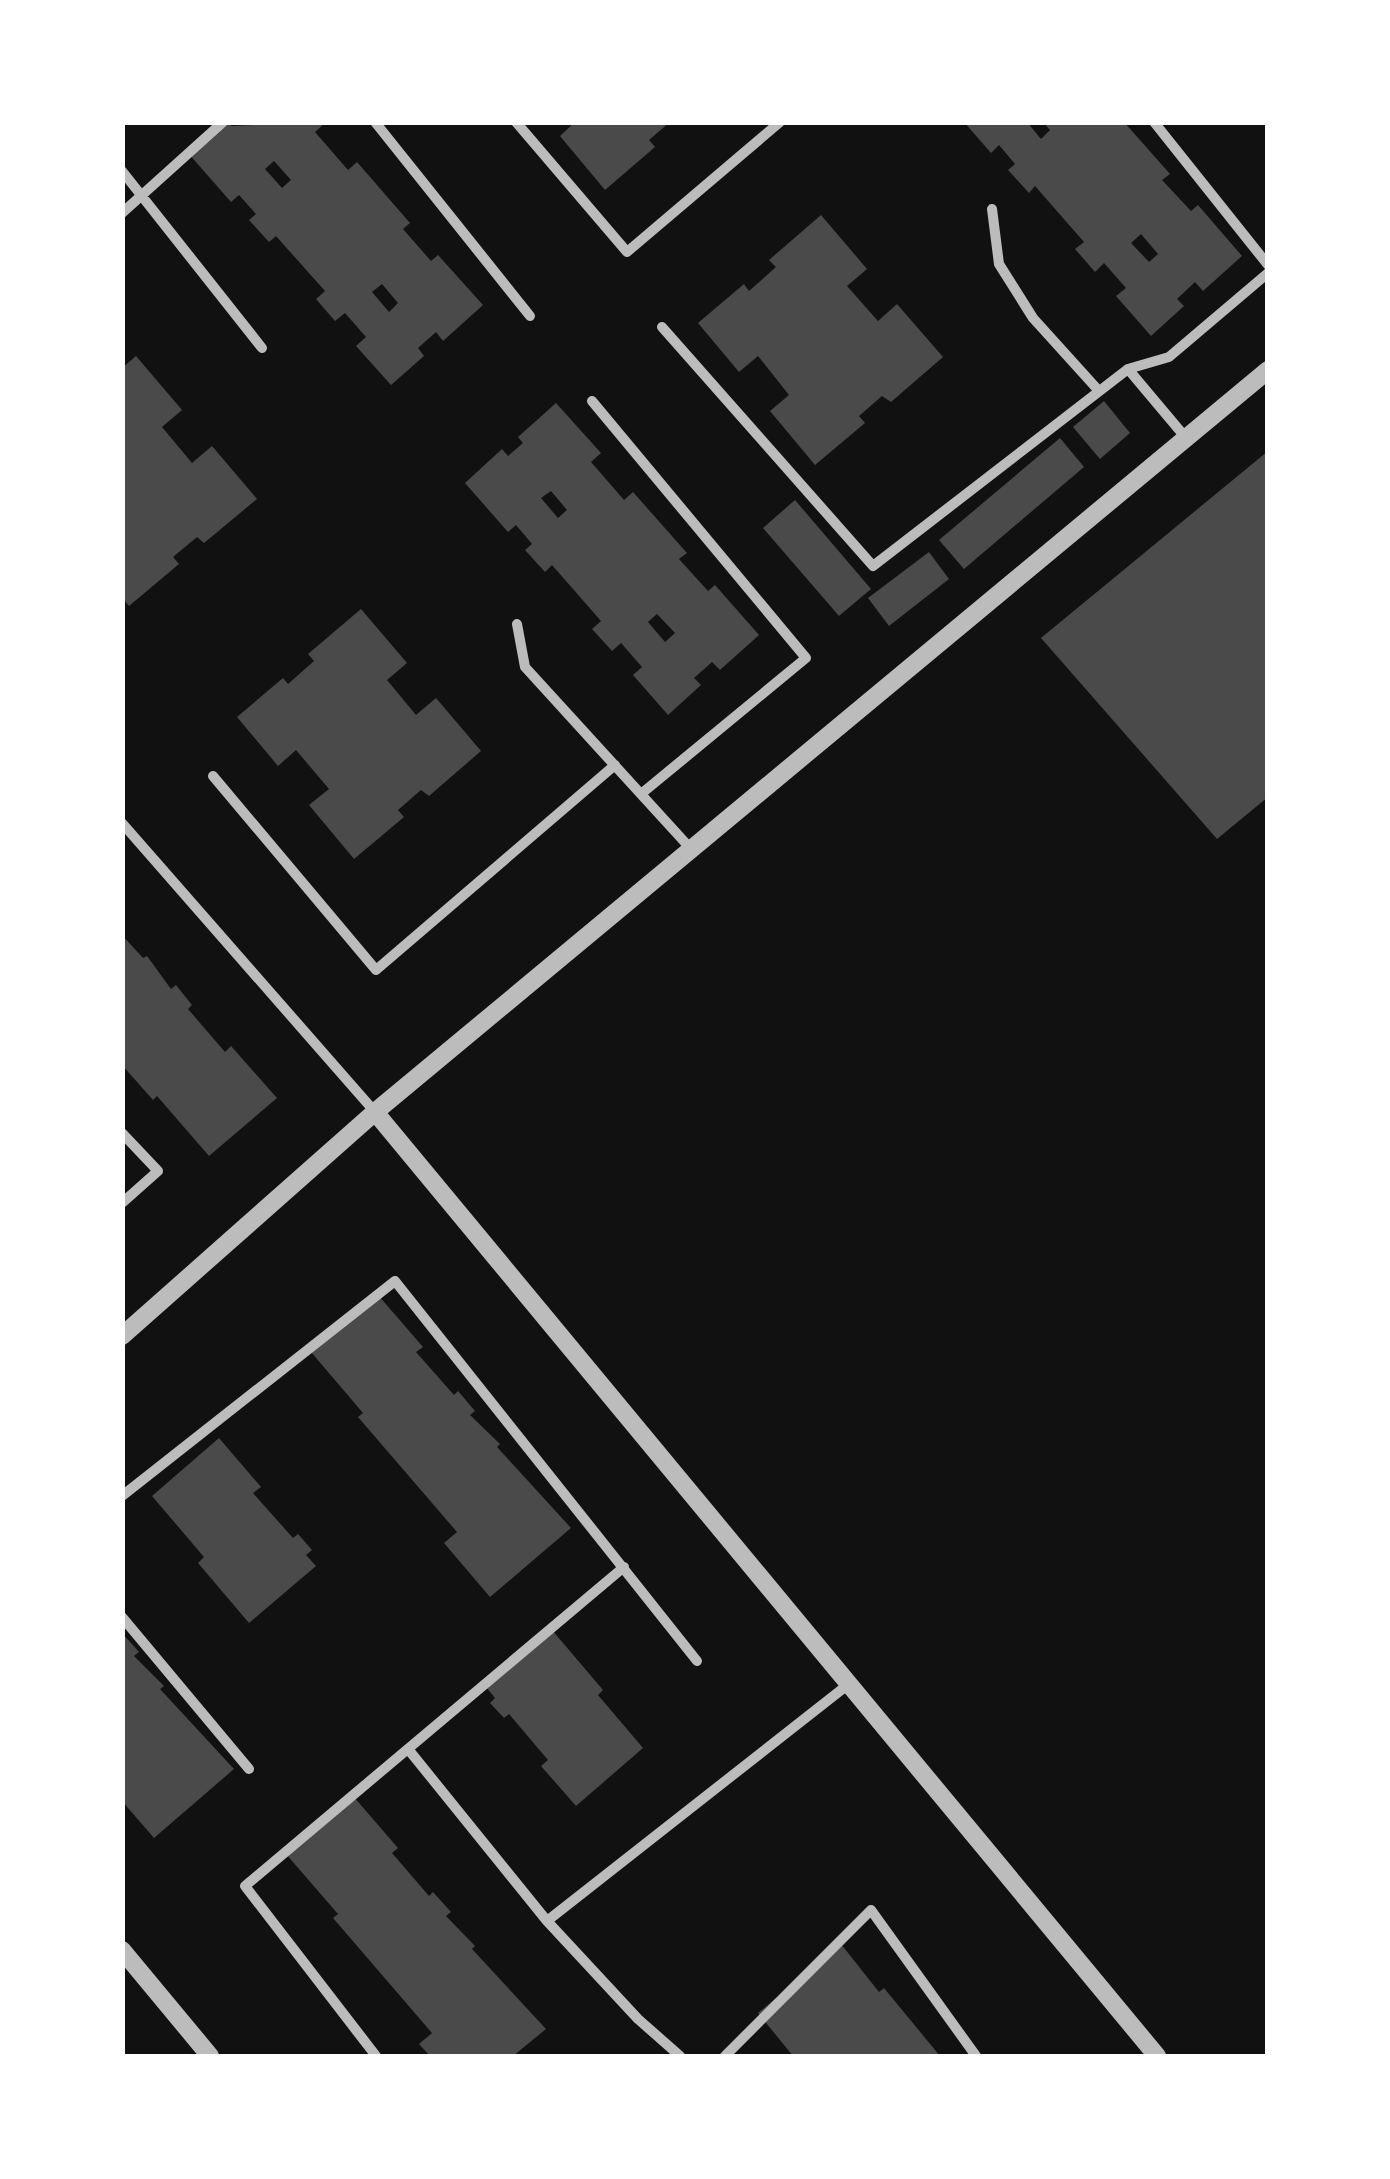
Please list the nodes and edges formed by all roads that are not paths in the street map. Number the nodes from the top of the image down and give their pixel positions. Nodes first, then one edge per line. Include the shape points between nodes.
1 (223, 122) edge
2 (375, 122) edge
3 (516, 122) edge
4 (780, 122) edge
5 (1154, 122) edge
6 (122, 171) edge
7 (143, 197) junction
8 (992, 209) dead end
9 (122, 214) edge
10 (1268, 265) edge
11 (1268, 273) edge
12 (530, 316) dead end
13 (662, 327) dead end
14 (262, 348) dead end
15 (1128, 369) junction
16 (1268, 370) edge
17 (1099, 391) junction
18 (592, 401) dead end
19 (1186, 438) junction
20 (517, 624) dead end
21 (615, 766) junction
22 (213, 776) dead end
23 (641, 794) junction
24 (122, 823) edge
25 (691, 849) junction
26 (374, 1112) junction
27 (122, 1133) edge
28 (122, 1203) edge
29 (122, 1336) edge
30 (122, 1496) edge
31 (624, 1567) junction
32 (122, 1617) edge
33 (697, 1660) dead end
34 (851, 1682) junction
35 (408, 1749) junction
36 (250, 1769) dead end
37 (548, 1921) junction
38 (122, 1950) edge
39 (210, 2056) edge
40 (376, 2056) edge
41 (680, 2056) edge
42 (725, 2056) edge
43 (976, 2056) edge
44 (1157, 2056) edge

1 - 7 street
2 - 12 street
3 - 4 street via 627,252
5 - 10 street
6 - 7 street
7 - 9 street
7 - 14 street
8 - 17 street via 1000,264 1033,318
11 - 15 street via 1168,357
13 - 17 street via 873,566
15 - 17 street
15 - 19 street
16 - 19 street
18 - 23 street via 806,658
19 - 25 street
20 - 21 street via 525,667
21 - 22 street via 376,970
21 - 23 street
23 - 25 street
24 - 26 street
25 - 26 street
26 - 29 street
26 - 34 street
27 - 28 street via 158,1172
30 - 31 street via 394,1281
31 - 33 street
31 - 35 street
32 - 36 street
34 - 37 street
34 - 44 street
35 - 37 street
35 - 40 street via 245,1886
37 - 41 street
38 - 39 street
42 - 43 street via 871,1910

